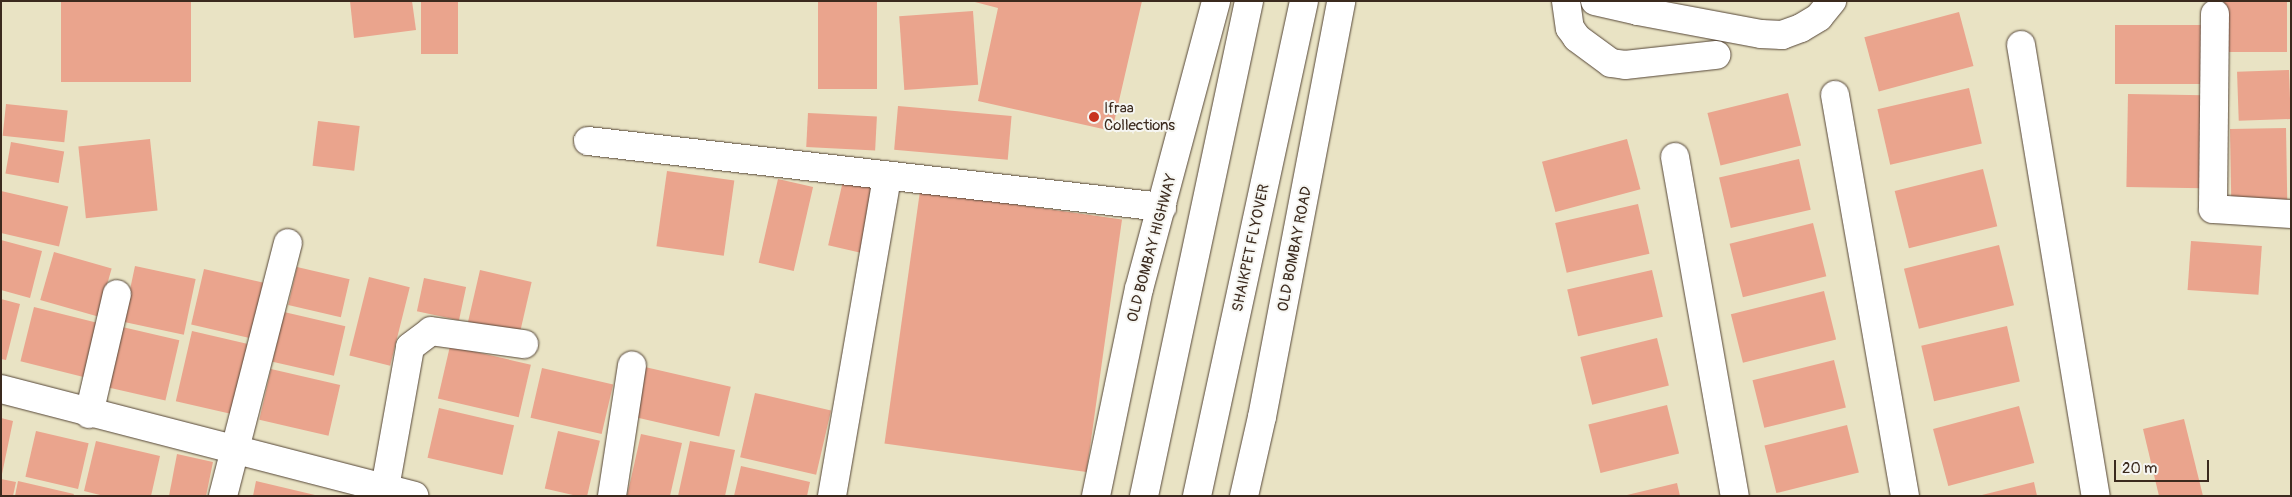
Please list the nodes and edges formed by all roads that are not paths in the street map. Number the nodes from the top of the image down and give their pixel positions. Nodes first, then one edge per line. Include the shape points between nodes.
1 (1216, 1) edge
2 (1249, 1) edge
3 (1304, 1) edge
4 (1341, 1) edge
5 (1566, 1) edge
6 (1595, 1) edge
7 (1832, 1) edge
8 (1640, 6) edge
9 (2215, 14) dead end
10 (2022, 45) dead end
11 (1716, 55) dead end
12 (1835, 95) dead end
13 (588, 141) dead end
14 (1675, 157) dead end
15 (887, 176) junction
16 (1162, 207) junction
17 (2291, 214) edge
18 (288, 243) dead end
19 (117, 294) dead end
20 (524, 344) dead end
21 (632, 366) dead end
22 (1, 389) edge
23 (89, 414) junction
24 (234, 447) junction
25 (385, 488) junction
26 (223, 496) edge
27 (414, 496) edge
28 (612, 496) edge
29 (832, 496) edge
30 (1096, 496) edge
31 (1144, 496) edge
32 (1197, 496) edge
33 (1244, 496) edge
34 (1735, 496) edge
35 (1905, 496) edge
36 (2096, 496) edge

1 - 16 street, OLD BOMBAY HIGHWAY
2 - 31 street
3 - 32 street, SHAIKPET FLYOVER
4 - 33 street, OLD BOMBAY ROAD
5 - 11 street via 1574,33 1589,49 1611,62 1625,65
6 - 8 street
7 - 8 street via 1819,16 1782,35 1761,34
9 - 17 street via 2213,209
10 - 36 street
12 - 35 street
13 - 15 street via 783,161
14 - 34 street
15 - 16 street
15 - 29 street
16 - 30 street, OLD BOMBAY HIGHWAY via 1139,289
18 - 24 street
19 - 23 street
20 - 25 street via 431,331 410,347
21 - 28 street
22 - 23 street
23 - 24 street
24 - 25 street
24 - 26 street
25 - 27 street

